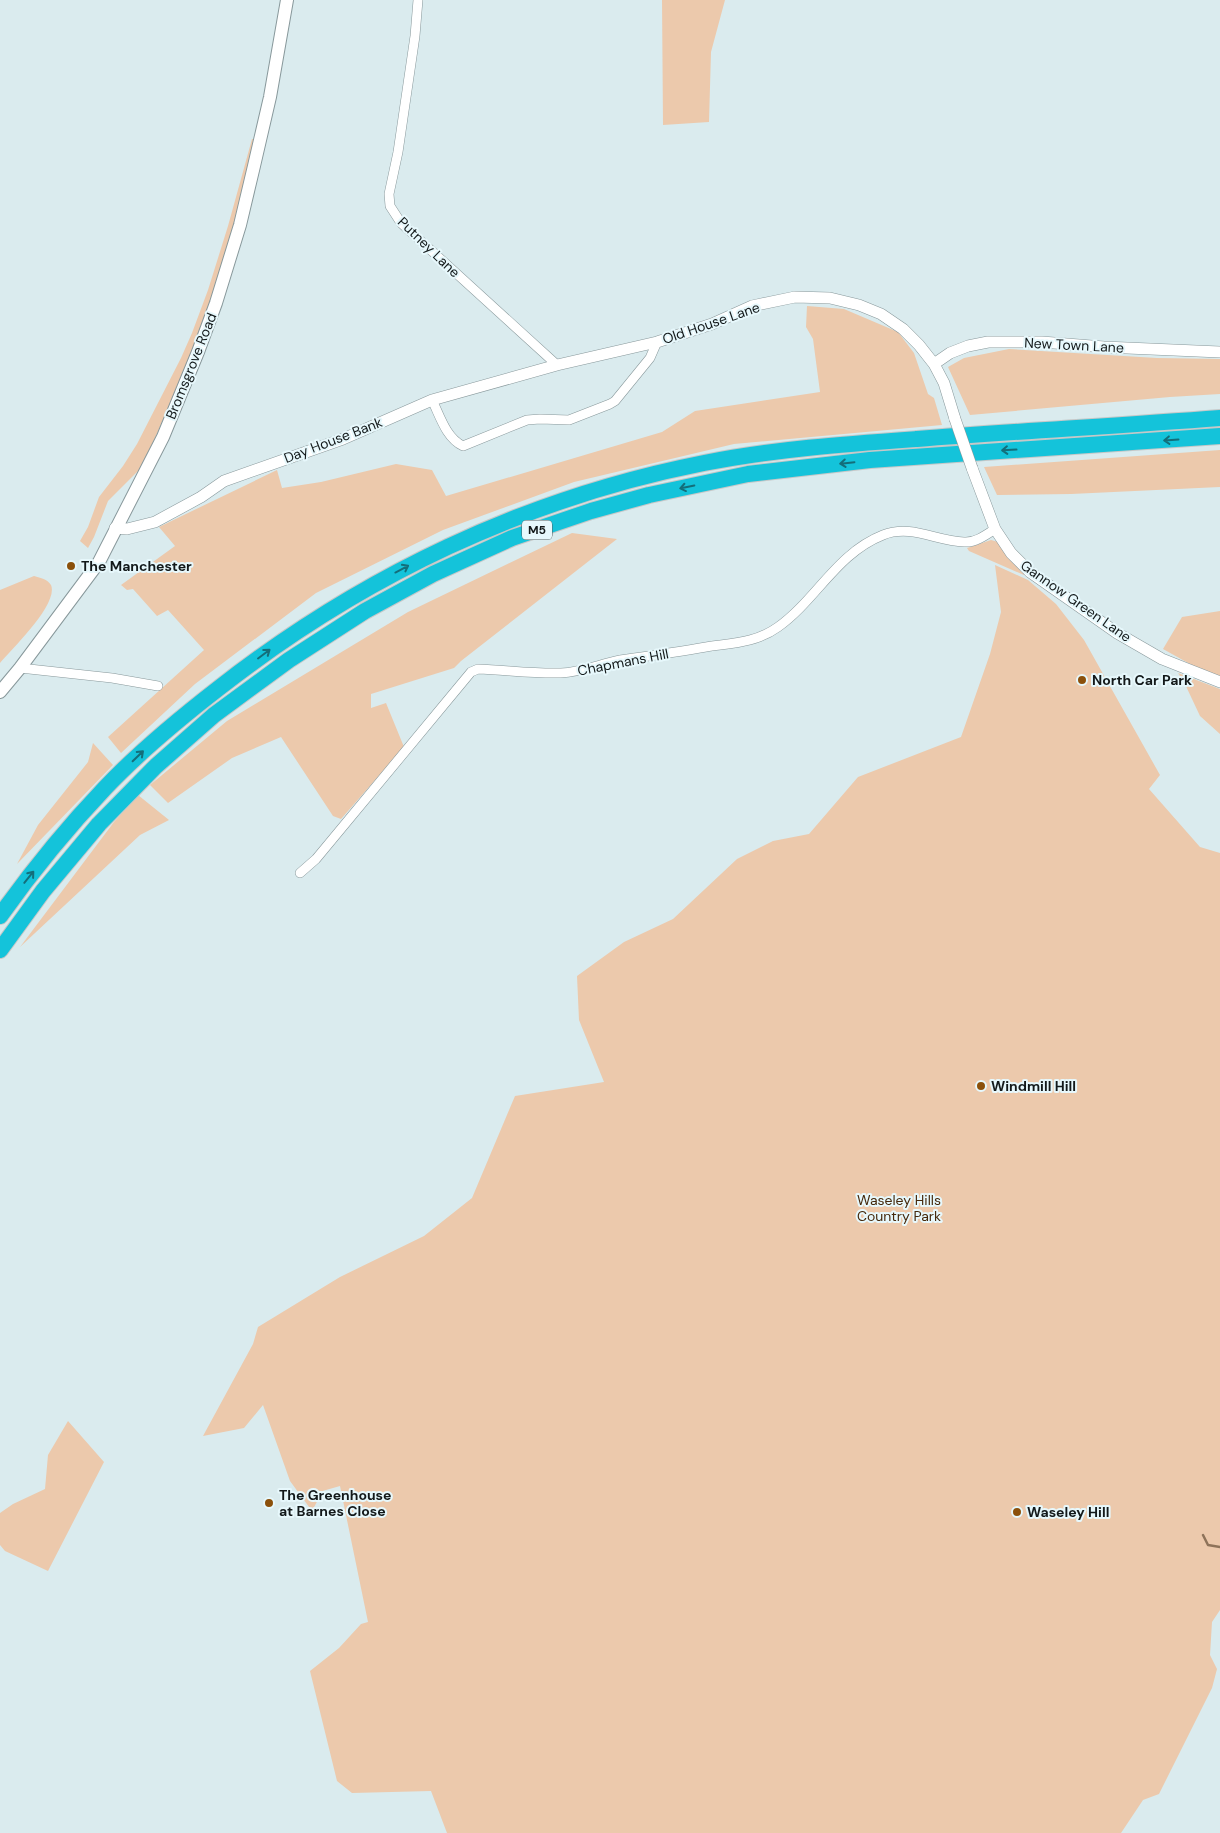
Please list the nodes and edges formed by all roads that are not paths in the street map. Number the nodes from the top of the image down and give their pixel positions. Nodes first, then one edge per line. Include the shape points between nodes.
1 (287, 0) edge
2 (418, 0) edge
3 (657, 342) junction
4 (1220, 352) edge
5 (934, 364) junction
6 (557, 365) junction
7 (432, 400) junction
8 (1220, 418) edge
9 (1220, 436) edge
10 (115, 528) junction
11 (995, 529) junction
12 (20, 668) junction
13 (1220, 682) edge
14 (158, 686) dead end
15 (0, 692) edge
16 (300, 873) dead end
17 (0, 916) edge
18 (0, 950) edge

1 - 10 main road, Bromsgrove Road via 263,129 240,225 216,303 163,437
2 - 6 street, Putney Lane via 398,152 389,194 390,206 401,223
3 - 5 street, Old House Lane via 712,324 752,306 795,297 830,298 881,314 903,328
3 - 6 street, Old House Lane
3 - 7 street via 650,358 615,402 568,420 527,420 463,446 449,434
4 - 5 street, New Town Lane via 988,342 950,353
5 - 11 street, Gannow Green Lane, bridge via 944,383
6 - 7 street, Day House Bank
7 - 10 street, Day House Bank via 342,438 224,481 155,522 127,529
17 -> 8 highway, M5 via 63,834 106,787 192,709 277,644 352,596 480,532 623,482 705,463 844,444
9 -> 18 highway, M5 via 870,460 748,474 649,495 512,538 433,574 365,612 289,660 214,715 156,766 99,824 43,891
10 - 12 main road, Bromsgrove Road via 99,562
11 - 13 street, Gannow Green Lane via 1011,553 1030,572 1117,633 1162,659
11 - 16 street, Chapmans Hill via 979,539 965,542 905,531 872,540 851,553 802,607 777,628 749,642 618,661 580,671 478,669 471,672 316,859
12 - 14 street
12 - 15 main road, Bromsgrove Road

